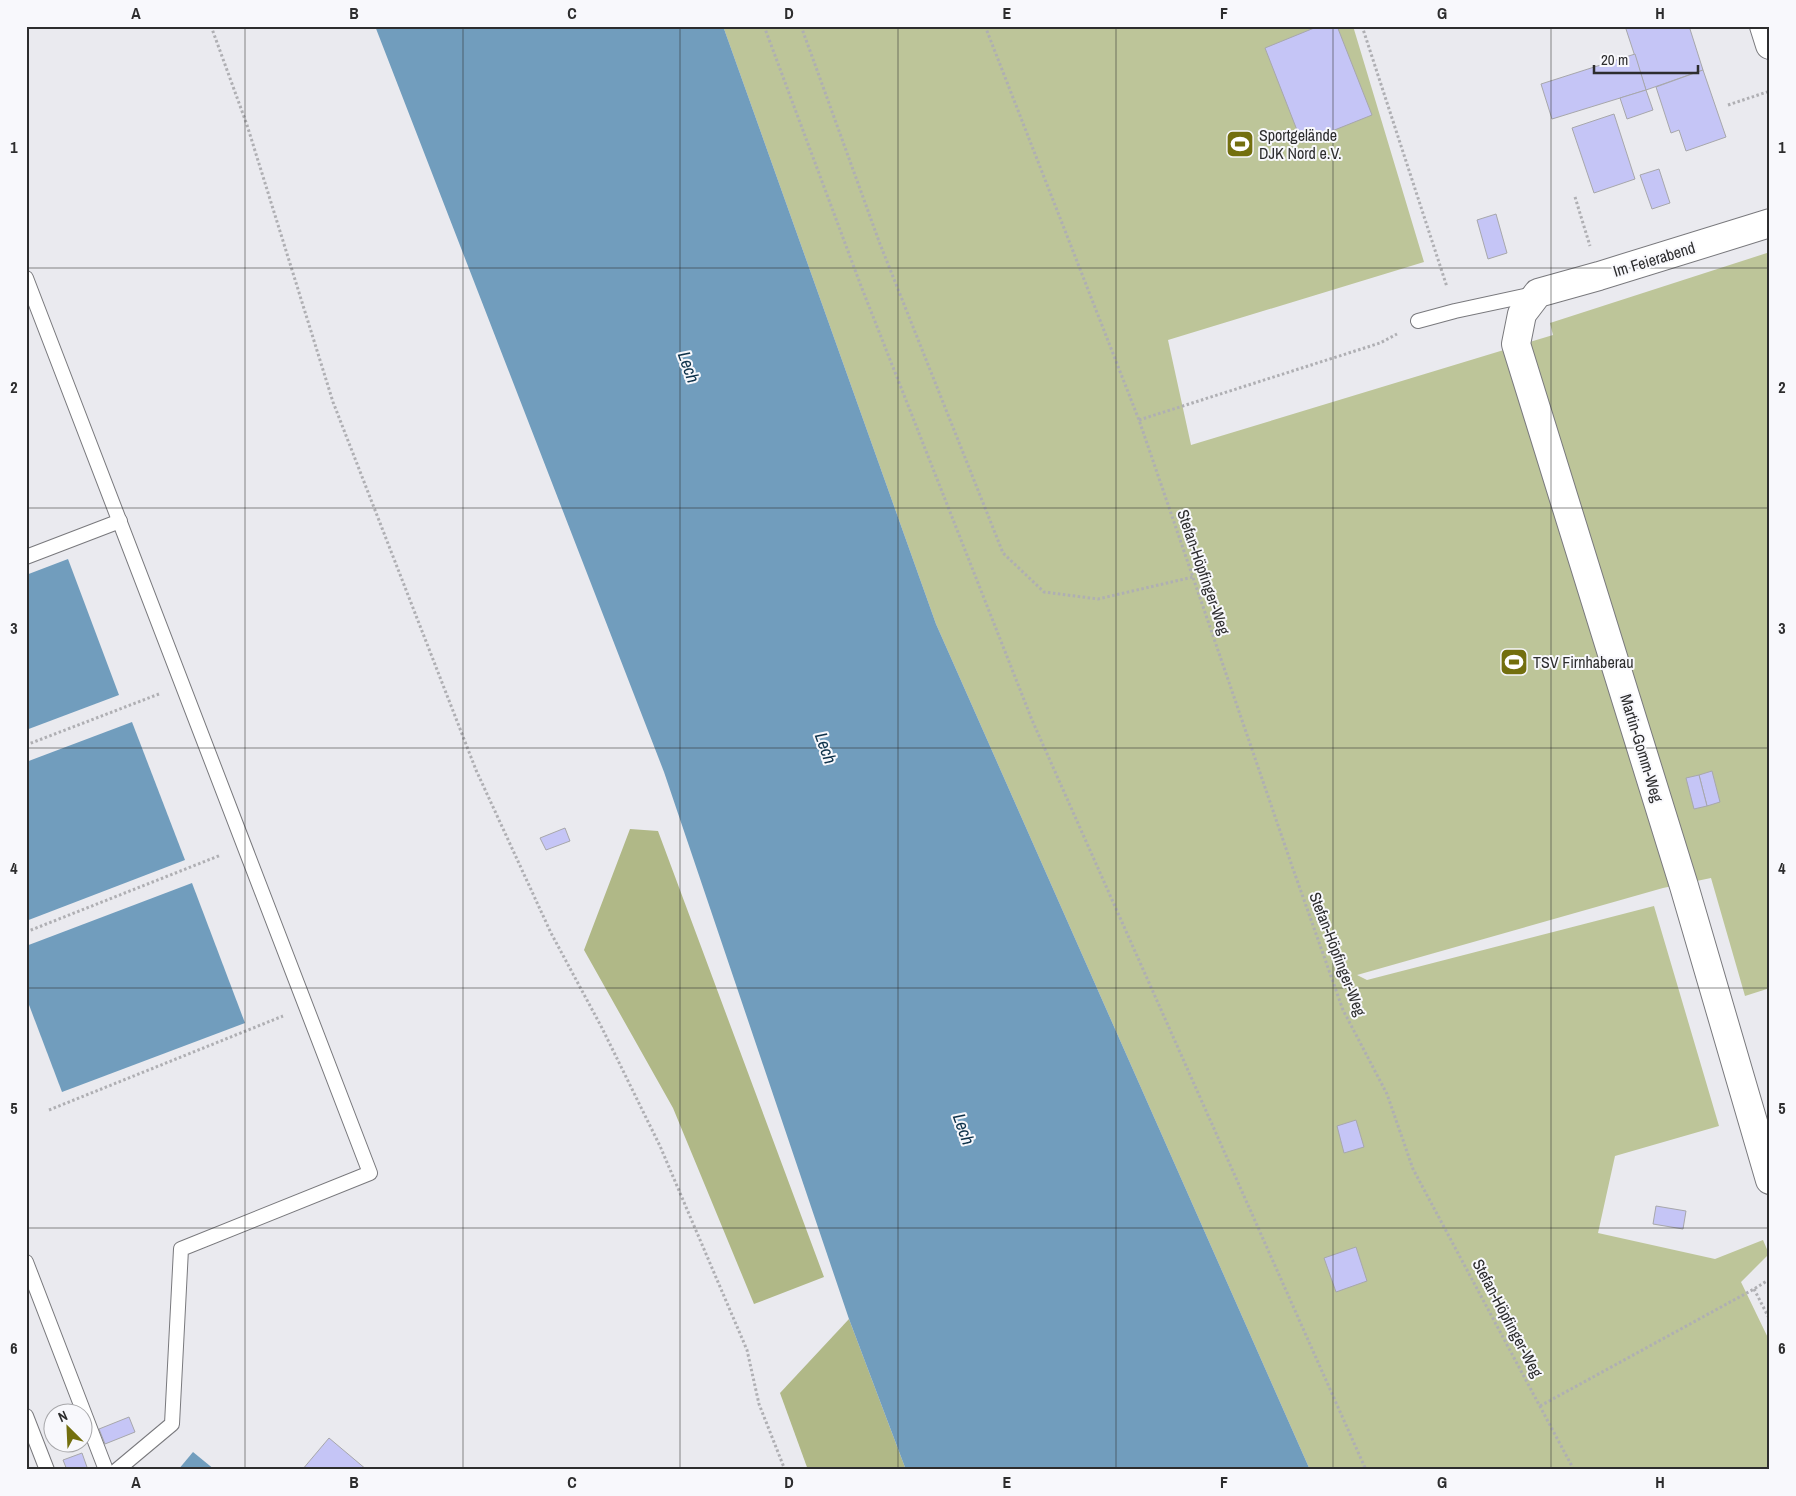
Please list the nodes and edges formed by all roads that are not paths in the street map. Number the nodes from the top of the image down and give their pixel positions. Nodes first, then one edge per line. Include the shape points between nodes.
1 (1764, 26) edge
2 (1770, 45) edge
3 (1770, 223) edge
4 (26, 278) edge
5 (1538, 293) junction
6 (1418, 321) road end
7 (120, 521) junction
8 (26, 558) edge
9 (1770, 1180) edge
10 (26, 1262) edge
11 (26, 1416) edge
12 (47, 1470) edge
13 (106, 1470) edge
14 (117, 1470) edge

1 - 2 street
3 - 5 street, Im Feierabend
4 - 7 lane
5 - 6 lane
5 - 9 street, Martin-Gomm-Weg via 1522,314 1516,344 1681,876
7 - 8 lane
7 - 14 lane via 370,1173 181,1249 172,1424
10 - 13 lane
11 - 12 lane

